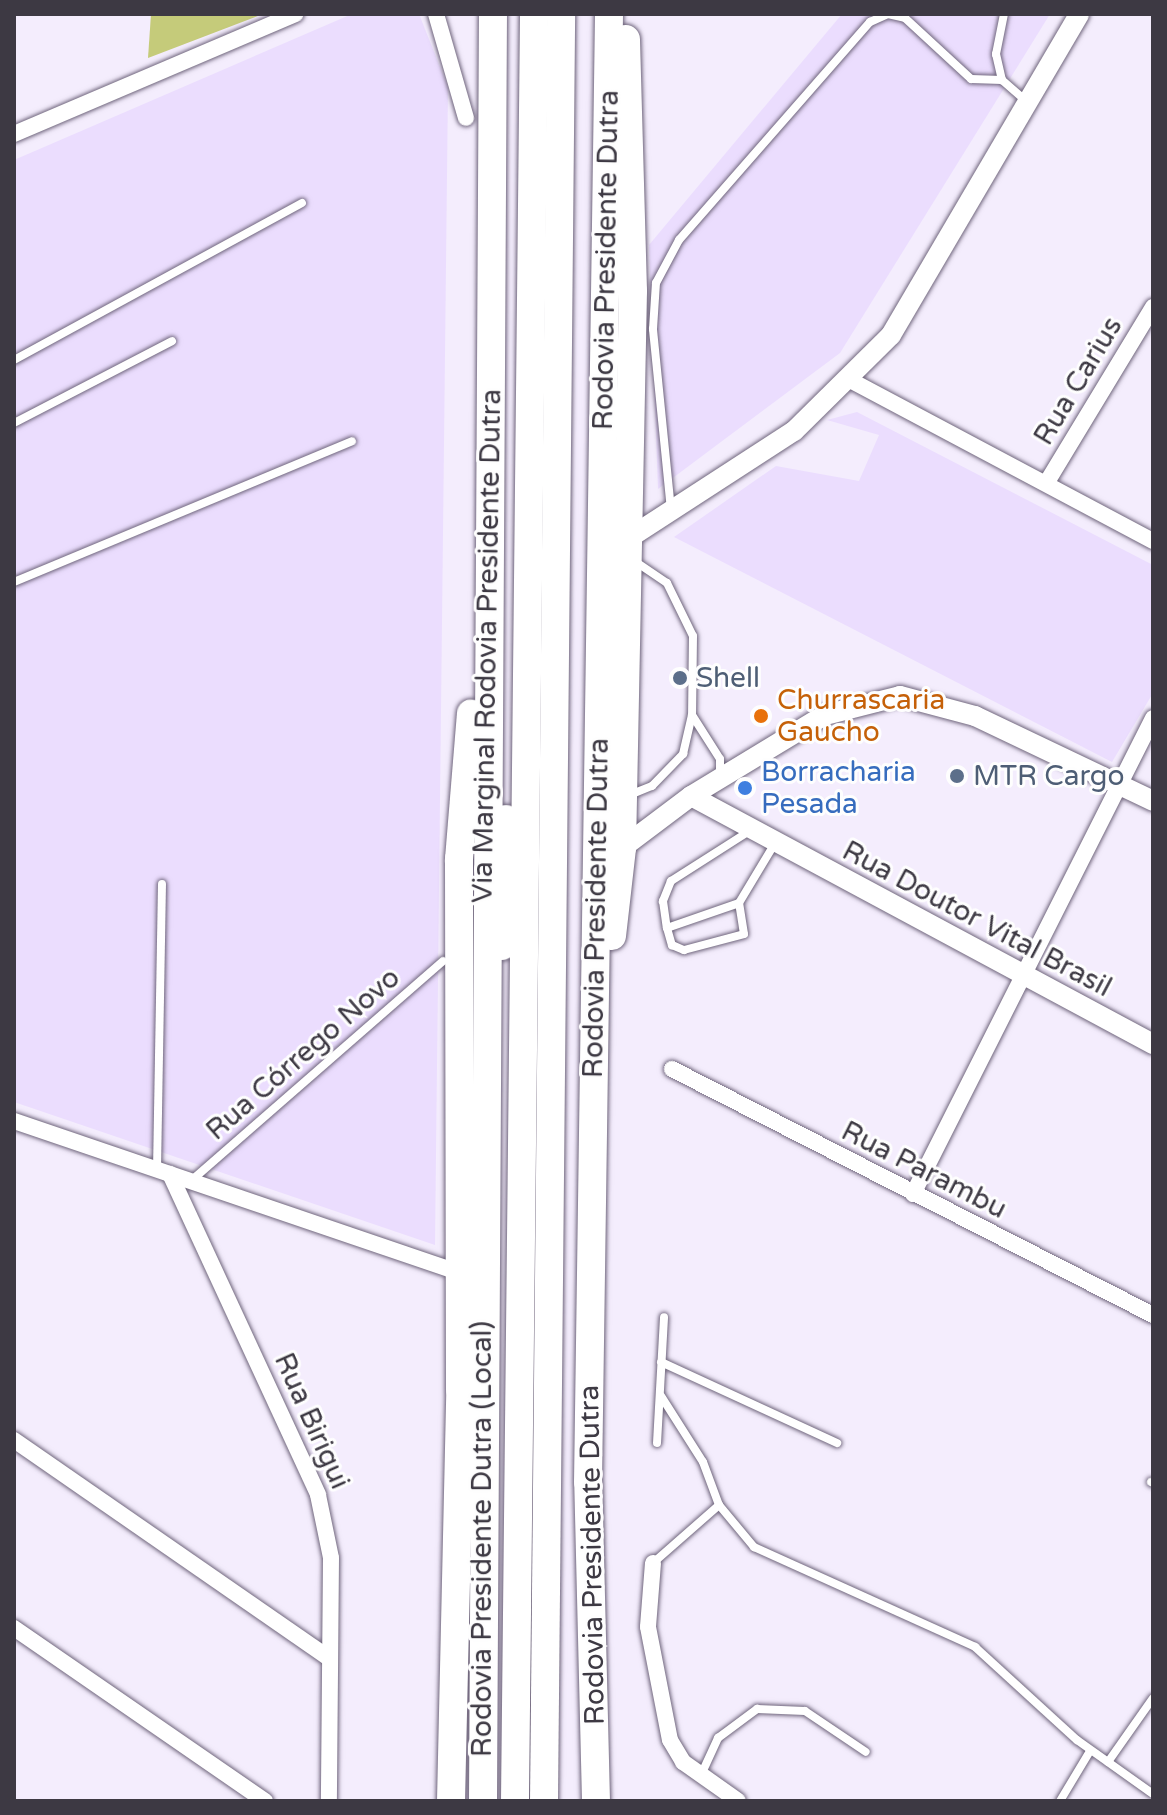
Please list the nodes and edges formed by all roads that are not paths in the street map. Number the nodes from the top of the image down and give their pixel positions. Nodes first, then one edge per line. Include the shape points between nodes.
1 (295, 14) edge
2 (436, 14) edge
3 (493, 14) edge
4 (534, 14) edge
5 (561, 14) edge
6 (609, 14) edge
7 (625, 14) edge
8 (1004, 14) edge
9 (1079, 14) edge
10 (1002, 80) junction
11 (1031, 105) junction
12 (466, 118) dead end
13 (14, 134) edge
14 (302, 203) dead end
15 (1153, 307) edge
16 (172, 341) dead end
17 (14, 360) edge
18 (850, 380) junction
19 (14, 423) edge
20 (352, 441) dead end
21 (528, 452) junction
22 (1047, 482) junction
23 (671, 513) junction
24 (1153, 541) edge
25 (626, 547) junction
26 (14, 582) edge
27 (486, 646) junction
28 (692, 715) junction
29 (1153, 718) edge
30 (720, 778) junction
31 (1117, 783) junction
32 (691, 796) junction
33 (1153, 801) edge
34 (623, 803) junction
35 (658, 818) junction
36 (752, 829) junction
37 (775, 842) junction
38 (622, 848) junction
39 (162, 884) dead end
40 (739, 903) junction
41 (667, 928) junction
42 (443, 961) dead end
43 (1021, 980) junction
44 (1153, 1044) edge
45 (592, 1058) junction
46 (672, 1069) dead end
47 (14, 1121) edge
48 (164, 1172) junction
49 (192, 1180) junction
50 (913, 1194) junction
51 (449, 1269) dead end
52 (481, 1278) junction
53 (1153, 1315) edge
54 (664, 1317) dead end
55 (661, 1362) junction
56 (661, 1396) junction
57 (14, 1440) edge
58 (657, 1443) dead end
59 (837, 1443) dead end
60 (588, 1482) junction
61 (719, 1505) junction
62 (653, 1563) joint
63 (14, 1628) edge
64 (330, 1659) junction
65 (1153, 1698) edge
66 (1090, 1751) junction
67 (866, 1752) dead end
68 (1108, 1762) junction
69 (701, 1775) junction
70 (1153, 1794) edge
71 (265, 1801) edge
72 (329, 1801) edge
73 (451, 1801) edge
74 (483, 1801) edge
75 (515, 1801) edge
76 (544, 1801) edge
77 (596, 1801) edge
78 (615, 1801) edge
79 (738, 1801) edge
80 (1060, 1801) edge

1 - 13 street
2 - 12 street
3 - 27 highway, Via Marginal Rodovia Presidente Dutra
4 - 21 highway
5 - 76 highway, Rodovia Presidente Dutra
6 - 45 highway, Rodovia Presidente Dutra
7 - 25 highway via 633,291
8 - 10 lane via 996,54
9 - 11 street
10 - 11 lane
10 - 23 lane via 971,79 905,18 888,14 870,22 679,240 656,283 653,329
11 - 18 street via 938,267
14 - 17 lane
15 - 22 street, Rua Carius
16 - 19 lane
18 - 22 street
18 - 23 street via 794,431
20 - 26 lane
21 - 52 highway via 519,499 496,1220
21 - 75 highway
22 - 24 street
23 - 25 street
25 - 28 lane via 667,583 693,636
25 - 34 highway
27 - 52 highway, Via Marginal Rodovia Presidente Dutra
27 - 73 highway via 466,742 459,859 460,1390
28 - 30 lane via 720,759
28 - 34 lane via 683,754 652,786
29 - 31 street
30 - 31 street via 825,715 900,696 936,701
30 - 32 street
31 - 33 street
31 - 43 street
32 - 35 street
32 - 36 street, Rua Doutor Vital Brasil
34 - 35 street
34 - 38 highway
35 - 38 street
36 - 37 street, Rua Doutor Vital Brasil
36 - 41 lane via 671,881 663,901
37 - 40 lane
37 - 43 street, Rua Doutor Vital Brasil
38 - 45 highway via 603,1038
39 - 48 lane
40 - 41 lane
40 - 41 lane via 744,934 684,950 672,945
42 - 49 lane, Rua Córrego Novo
43 - 44 street, Rua Doutor Vital Brasil
43 - 50 street
45 - 60 highway, Rodovia Presidente Dutra
46 - 50 street, Rua Parambu
47 - 48 street
48 - 49 street
48 - 64 street, Rua Birigui via 318,1495 331,1558
49 - 51 street
50 - 53 street, Rua Parambu
52 - 74 highway, Rodovia Presidente Dutra (Local)
54 - 55 lane
55 - 56 lane
55 - 59 lane
56 - 58 lane
56 - 61 lane via 703,1462
57 - 64 street
60 - 77 highway, Rodovia Presidente Dutra
60 - 78 highway via 603,1512
61 - 62 lane
61 - 66 lane via 739,1534 776,1561 975,1647
62 - 69 street via 648,1627 670,1740
63 - 71 street
64 - 72 street, Rua Birigui
65 - 68 lane
66 - 68 lane
66 - 80 lane
67 - 69 lane via 805,1711 757,1709 718,1738
68 - 70 lane
69 - 79 street

